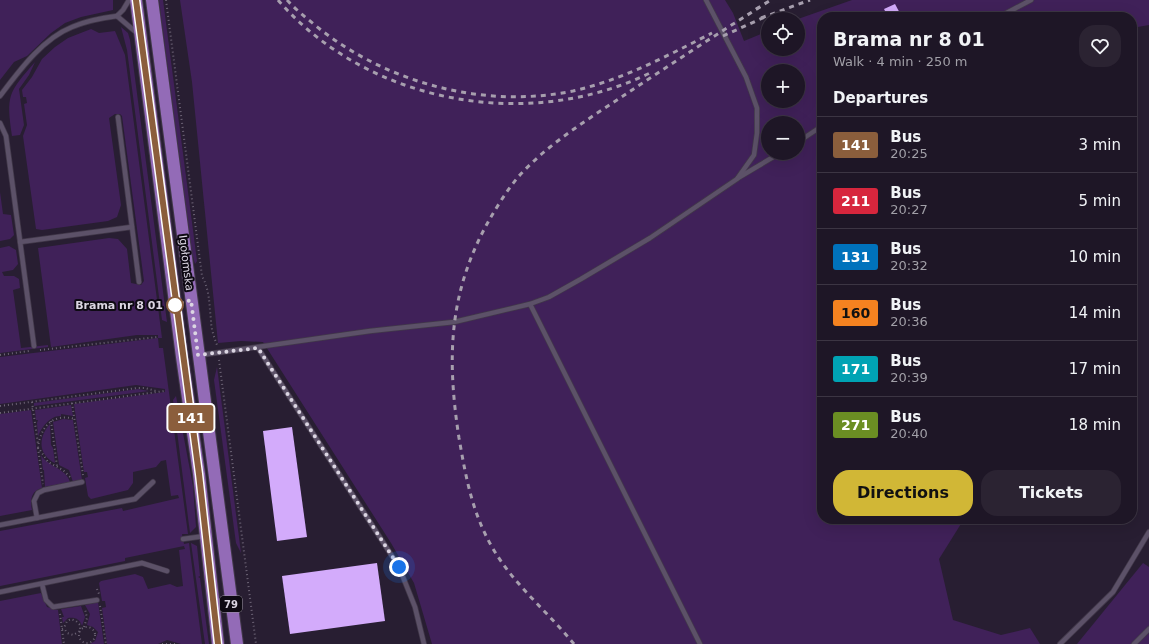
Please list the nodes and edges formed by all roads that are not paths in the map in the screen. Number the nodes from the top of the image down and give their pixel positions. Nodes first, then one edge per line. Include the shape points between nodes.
1 (129, 0) edge
2 (136, 0) edge
3 (152, 0) edge
4 (706, 0) edge
5 (1031, 0) edge
6 (1009, 12) edge
7 (117, 16) junction
8 (141, 39) junction
9 (0, 96) edge
10 (118, 117) dead end
11 (0, 123) edge
12 (817, 129) edge
13 (805, 137) edge
14 (768, 160) edge
15 (737, 179) junction
16 (132, 227) junction
17 (20, 242) junction
18 (139, 282) dead end
19 (530, 304) junction
20 (34, 346) dead end
21 (258, 348) junction
22 (198, 355) junction
23 (82, 482) road end
24 (153, 482) dead end
25 (37, 518) junction
26 (0, 525) edge
27 (1149, 532) edge
28 (205, 536) junction
29 (183, 539) dead end
30 (167, 571) dead end
31 (42, 584) junction
32 (0, 592) edge
33 (97, 600) road end
34 (1149, 629) edge
35 (218, 644) edge
36 (237, 644) edge
37 (424, 644) edge
38 (700, 644) edge
39 (1060, 644) edge
40 (1134, 644) edge

1 - 7 lane
2 - 8 main road, Igołomska / 79
3 - 22 main road, Igołomska / 79
4 - 15 lane via 746,78 757,108 754,155
5 - 6 lane
7 - 8 lane
7 - 9 lane via 87,22 58,34 30,59
8 - 28 main road, Igołomska / 79
10 - 16 lane
11 - 17 lane via 6,136
12 - 13 lane
14 - 15 lane
15 - 19 lane via 650,238 549,297
16 - 17 lane
16 - 18 lane
17 - 20 lane
19 - 21 lane via 454,322 370,331
19 - 38 lane
21 - 22 lane
21 - 37 lane via 399,567 415,607
22 - 36 main road, Igołomska / 79
23 - 25 lane via 38,493 34,501
24 - 25 lane via 135,499
25 - 26 lane
27 - 39 lane via 1113,592
28 - 29 lane
28 - 35 main road, Igołomska / 79
30 - 31 lane via 142,563
31 - 32 lane
31 - 33 lane via 46,600 52,606
34 - 40 lane

